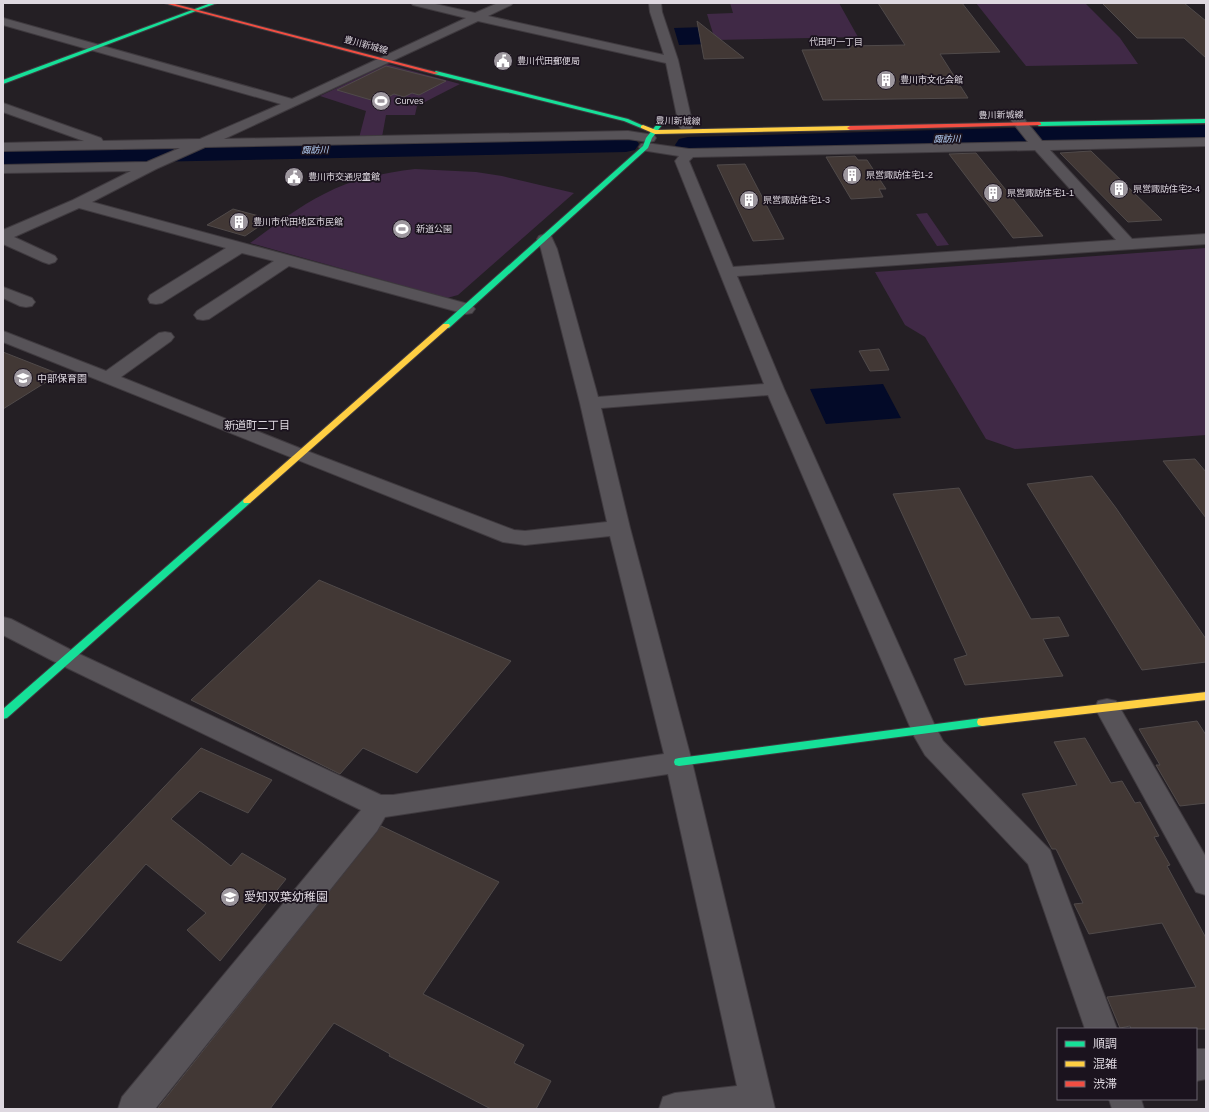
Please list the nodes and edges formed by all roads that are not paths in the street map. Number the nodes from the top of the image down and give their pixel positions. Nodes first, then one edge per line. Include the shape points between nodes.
1 (166, 3) edge
2 (185, 3) edge
3 (215, 3) edge
4 (417, 3) edge
5 (508, 3) edge
6 (655, 3) edge
7 (199, 9) junction
8 (476, 18) junction
9 (3, 21) edge
10 (97, 47) junction
11 (388, 58) junction
12 (672, 60) junction
13 (3, 82) edge
14 (293, 103) junction
15 (3, 107) edge
16 (1206, 114) edge
17 (1206, 121) edge
18 (686, 126) junction
19 (1026, 132) junction
20 (652, 136) junction
21 (1206, 142) edge
22 (109, 145) junction
23 (197, 146) junction
24 (3, 147) edge
25 (689, 153) junction
26 (155, 165) junction
27 (3, 169) edge
28 (78, 203) junction
29 (3, 237) edge
30 (545, 239) junction
31 (1206, 239) edge
32 (1128, 244) junction
33 (240, 247) junction
34 (49, 259) dead end
35 (287, 260) junction
36 (728, 272) junction
37 (3, 292) edge
38 (156, 299) dead end
39 (26, 302) dead end
40 (466, 309) junction
41 (203, 315) dead end
42 (3, 336) edge
43 (165, 337) dead end
44 (109, 377) junction
45 (775, 389) junction
46 (590, 403) junction
47 (300, 455) junction
48 (619, 528) junction
49 (3, 625) edge
50 (67, 658) junction
51 (1206, 696) edge
52 (1107, 708) junction
53 (3, 715) edge
54 (923, 729) junction
55 (679, 762) junction
56 (378, 806) junction
57 (1206, 883) edge
58 (1101, 1028) edge
59 (758, 1105) edge
60 (134, 1109) edge
61 (675, 1109) edge

1 - 7 main road, 豊川新城線
2 - 7 main road, 豊川新城線
3 - 7 main road
4 - 8 street
5 - 8 street
6 - 12 street
7 - 10 main road
7 - 11 main road, 豊川新城線
8 - 11 street
8 - 12 street
9 - 10 street
10 - 13 main road
10 - 14 street
11 - 14 street
11 - 20 main road, 豊川新城線 via 633,114
12 - 18 street
14 - 23 street
15 - 22 street
16 - 19 main road, 豊川新城線
17 - 19 main road, 豊川新城線
18 - 19 main road, 豊川新城線
18 - 20 main road, 豊川新城線
19 - 20 main road, 豊川新城線
19 - 21 street
19 - 25 street
19 - 32 street
20 - 23 street
20 - 25 street
20 - 30 main road
22 - 23 street
22 - 24 street
23 - 26 street
25 - 36 street via 682,161
26 - 27 street
26 - 28 street
28 - 29 street
28 - 33 street
29 - 34 street
30 - 40 main road
30 - 46 street
31 - 32 street
32 - 36 street
33 - 35 street
33 - 38 street
35 - 40 street
35 - 41 street
36 - 45 street
37 - 39 street
40 - 47 main road
42 - 44 street
43 - 44 street
44 - 47 street
45 - 46 street
45 - 54 street
46 - 48 street
47 - 48 street via 511,537 526,538
47 - 50 main road
48 - 55 street
49 - 50 street via 52,648
50 - 53 main road
50 - 56 street
51 - 52 main road
52 - 54 main road
52 - 57 street
54 - 55 main road
54 - 58 street via 934,748 1040,858
55 - 56 street via 393,806
55 - 59 street
56 - 60 street
59 - 61 street

